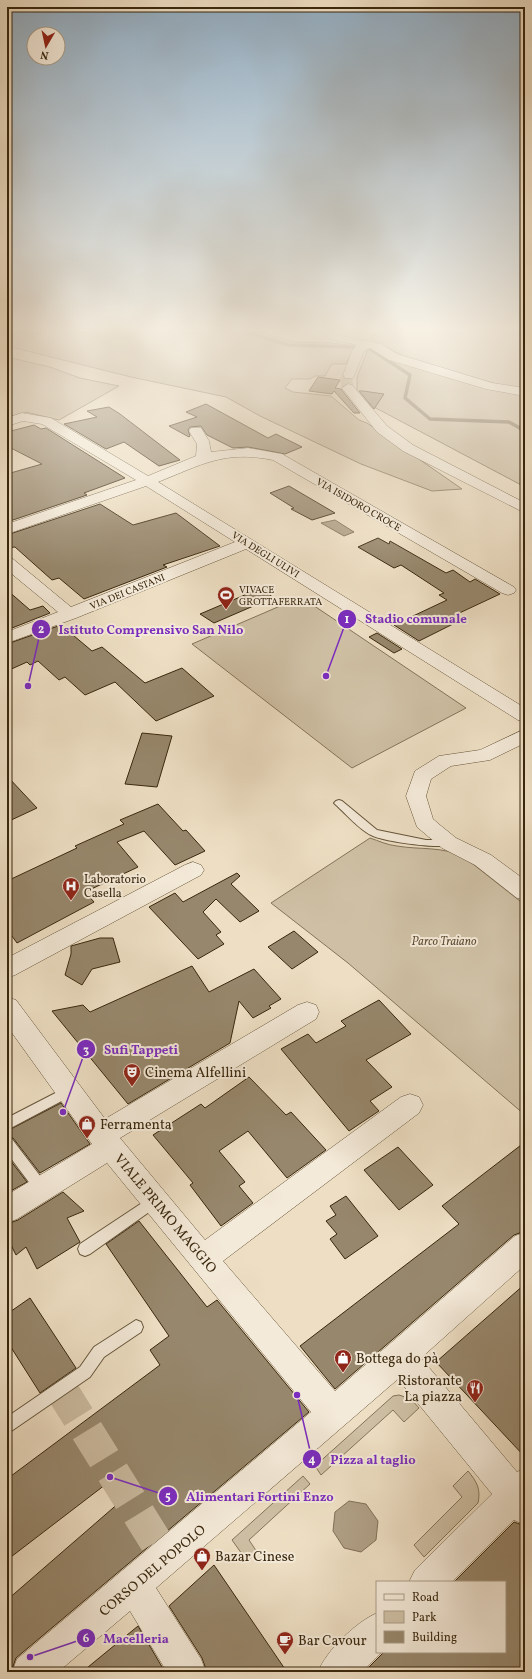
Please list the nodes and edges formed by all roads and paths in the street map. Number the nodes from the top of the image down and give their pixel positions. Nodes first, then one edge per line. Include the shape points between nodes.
1 (368, 410) edge
2 (7, 422) edge
3 (196, 431) dead end
4 (205, 457) junction
5 (148, 481) junction
6 (525, 509) edge
7 (7, 529) edge
8 (247, 543) junction
9 (7, 562) edge
10 (508, 590) dead end
11 (70, 614) junction
12 (7, 638) edge
13 (525, 716) edge
14 (525, 735) edge
15 (340, 803) dead end
16 (449, 842) junction
17 (193, 870) dead end
18 (525, 892) edge
19 (7, 969) edge
20 (7, 1007) edge
21 (307, 1012) dead end
22 (69, 1091) junction
23 (410, 1106) dead end
24 (7, 1124) edge
25 (106, 1141) junction
26 (7, 1143) edge
27 (42, 1189) junction
28 (154, 1201) junction
29 (7, 1210) edge
30 (525, 1246) edge
31 (85, 1249) dead end
32 (204, 1258) junction
33 (136, 1327) dead end
34 (400, 1357) junction
35 (334, 1414) junction
36 (7, 1426) edge
37 (521, 1496) edge
38 (428, 1581) edge
39 (134, 1585) junction
40 (376, 1632) edge
41 (30, 1672) edge
42 (188, 1672) edge
43 (336, 1672) edge

1 - 6 street via 382,430 408,448
2 - 5 street, VIA DEGLI ULIVI via 22,417 46,422
3 - 4 street via 203,442
4 - 5 street, VIA ISIDORO CROCE
4 - 10 street, VIA ISIDORO CROCE via 231,451 257,452 277,457
5 - 7 street, VIA ISIDORO CROCE
5 - 8 street, VIA DEGLI ULIVI
8 - 11 street, VIA DEI CASTANI
8 - 13 street, VIA DEGLI ULIVI
9 - 11 street
11 - 12 street, VIA DEI CASTANI
14 - 16 street via 483,756 446,760 422,776 416,796 421,816 424,822
15 - 16 lane via 374,833 426,843
16 - 18 street via 483,860
17 - 19 street
20 - 22 street, VIALE PRIMO MAGGIO
21 - 25 street
22 - 24 lane
22 - 25 street, VIALE PRIMO MAGGIO
23 - 32 street
25 - 27 street
25 - 28 street, VIALE PRIMO MAGGIO
26 - 27 lane
27 - 29 street
28 - 31 lane
28 - 32 street, VIALE PRIMO MAGGIO
30 - 34 street, CORSO DEL POPOLO
32 - 35 street, VIALE PRIMO MAGGIO
33 - 36 lane via 99,1352 85,1372
34 - 35 street, CORSO DEL POPOLO
34 - 37 street
35 - 39 street, CORSO DEL POPOLO
37 - 38 street
39 - 41 street, CORSO DEL POPOLO
39 - 42 street
40 - 43 street

